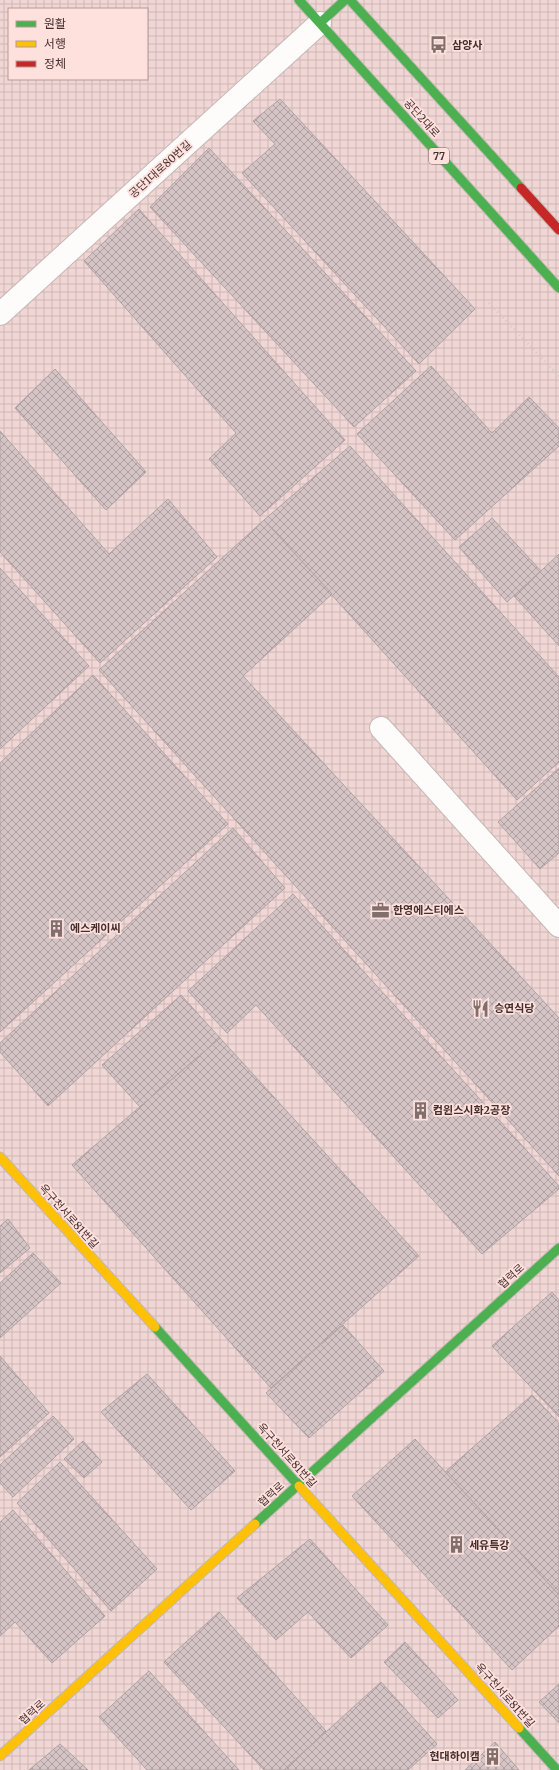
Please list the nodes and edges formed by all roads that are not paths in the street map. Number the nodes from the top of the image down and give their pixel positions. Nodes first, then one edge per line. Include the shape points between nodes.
1 (299, 0) edge
2 (345, 0) edge
3 (350, 0) edge
4 (320, 23) junction
5 (559, 230) edge
6 (559, 288) edge
7 (0, 314) edge
8 (381, 728) dead end
9 (559, 926) edge
10 (0, 1157) edge
11 (559, 1248) edge
12 (298, 1486) junction
13 (0, 1756) edge
14 (557, 1770) edge

1 - 4 street, 공단2대로 / 77
2 - 4 street
3 - 5 street
4 - 6 street, 공단2대로 / 77
4 - 7 street, 공단1대로80번길
8 - 9 street
10 - 12 street, 옥구천서로81번길
11 - 12 street, 협력로
12 - 13 street, 협력로
12 - 14 street, 옥구천서로81번길

